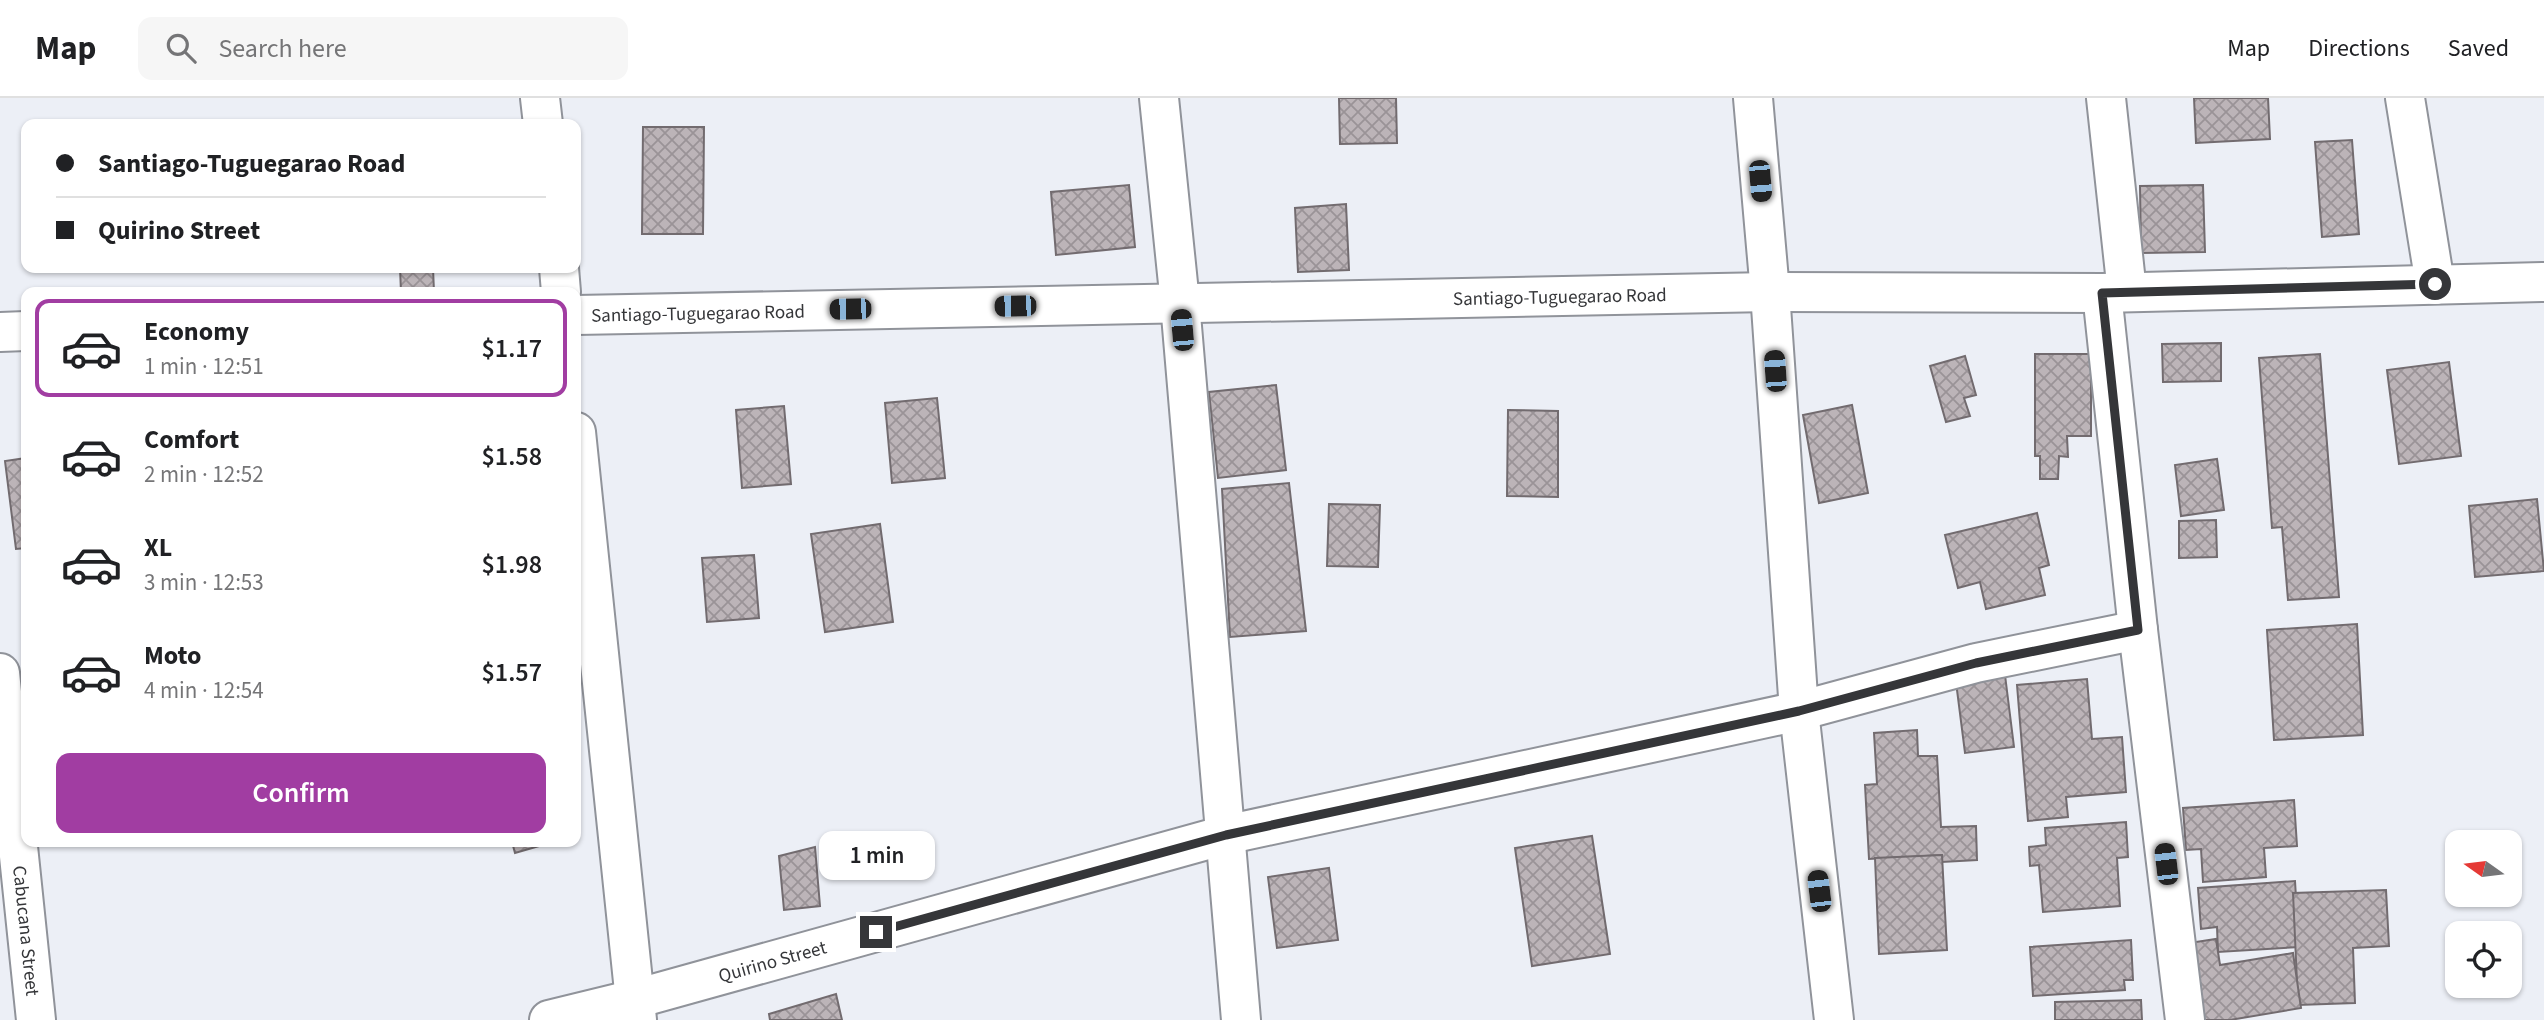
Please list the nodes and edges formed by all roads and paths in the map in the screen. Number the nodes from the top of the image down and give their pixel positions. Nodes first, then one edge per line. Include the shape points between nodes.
1 (541, 98) edge
2 (1159, 98) edge
3 (1753, 98) edge
4 (2106, 98) edge
5 (2405, 98) edge
6 (543, 119) edge
7 (2544, 282) edge
8 (2435, 284) junction
9 (1770, 292) junction
10 (2115, 292) junction
11 (1180, 303) junction
12 (581, 315) edge
13 (21, 331) edge
14 (0, 332) edge
15 (581, 480) edge
16 (2138, 630) junction
17 (0, 673) edge
18 (1799, 711) junction
19 (1226, 835) junction
20 (636, 1009) edge
21 (36, 1020) edge
22 (548, 1020) edge
23 (1241, 1020) edge
24 (1834, 1020) edge
25 (2185, 1020) edge

1 - 6 main road
2 - 11 main road
3 - 9 main road
4 - 10 main road
5 - 8 main road
7 - 8 main road, Santiago-Tuguegarao Road
8 - 10 main road, Santiago-Tuguegarao Road
9 - 10 main road, Santiago-Tuguegarao Road
9 - 11 main road, Santiago-Tuguegarao Road
9 - 18 main road
10 - 16 main road
11 - 12 main road, Santiago-Tuguegarao Road
11 - 19 main road
13 - 14 main road
15 - 20 main road
16 - 18 main road, Quirino Street via 1976,663
16 - 25 main road
17 - 21 main road, Cabucana Street
18 - 19 main road, Quirino Street
18 - 24 main road
19 - 20 main road, Quirino Street
19 - 23 main road
20 - 22 main road, Quirino Street

